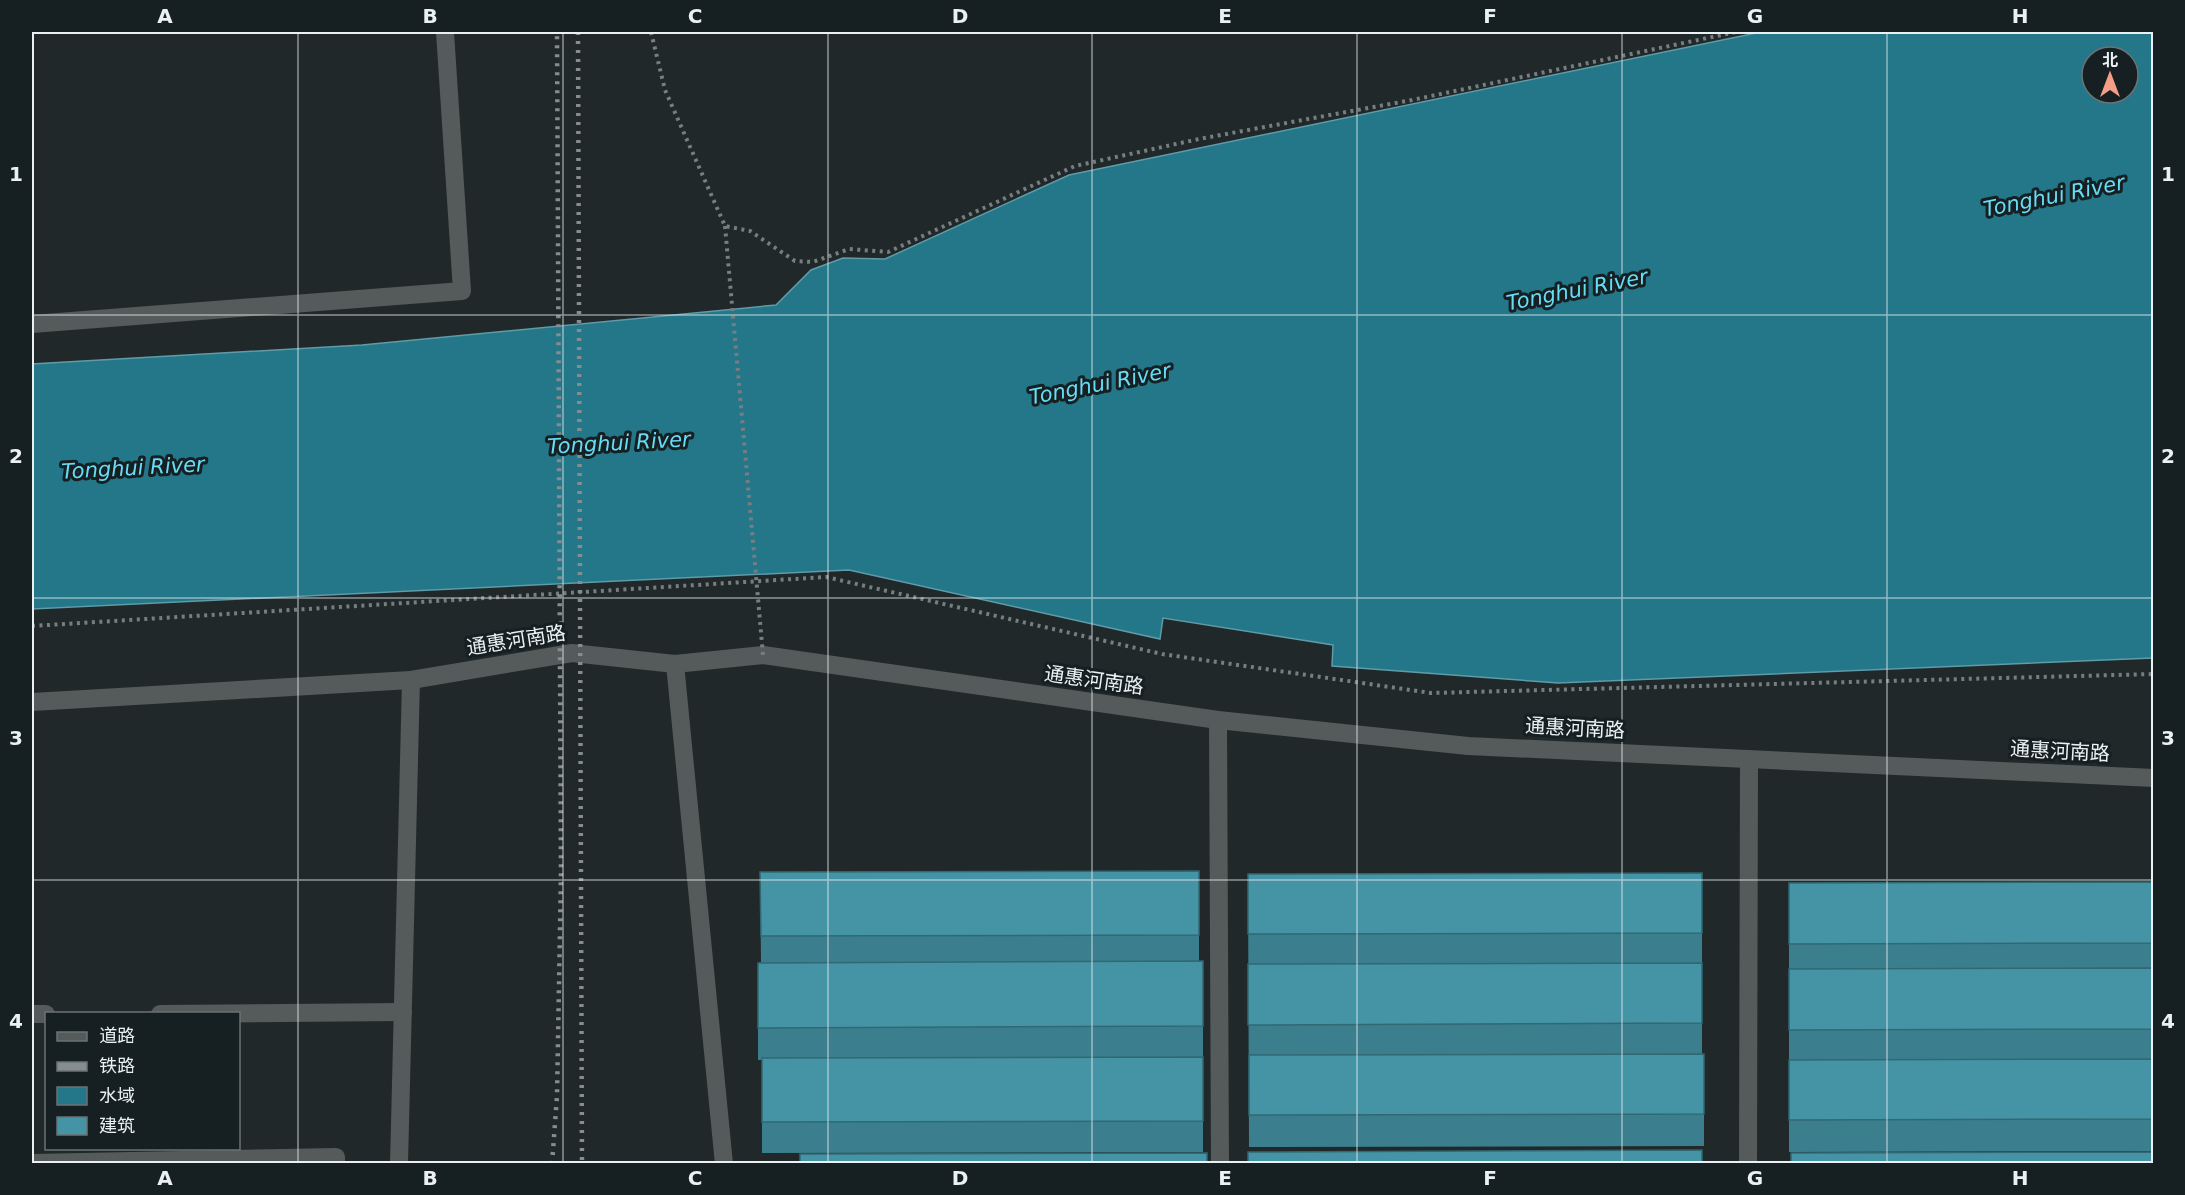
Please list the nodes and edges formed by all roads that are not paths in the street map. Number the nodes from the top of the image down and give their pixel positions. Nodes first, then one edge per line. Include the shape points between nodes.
1 (445, 32) edge
2 (32, 324) edge
3 (675, 664) junction
4 (411, 680) junction
5 (32, 702) edge
6 (1218, 720) junction
7 (1749, 759) junction
8 (2154, 778) edge
9 (403, 1012) junction
10 (240, 1013) edge
11 (32, 1163) edge
12 (336, 1164) edge
13 (399, 1164) edge
14 (724, 1164) edge
15 (1220, 1164) edge
16 (1748, 1164) edge

1 - 2 street via 462,291
3 - 4 street, 通惠河南路 via 572,653
3 - 6 street, 通惠河南路 via 763,655
3 - 14 street
4 - 5 street, 通惠河南路
4 - 9 street
6 - 7 street, 通惠河南路 via 1468,746
6 - 15 street
7 - 8 street, 通惠河南路
7 - 16 street
9 - 10 street
9 - 13 street
11 - 12 street via 336,1157

